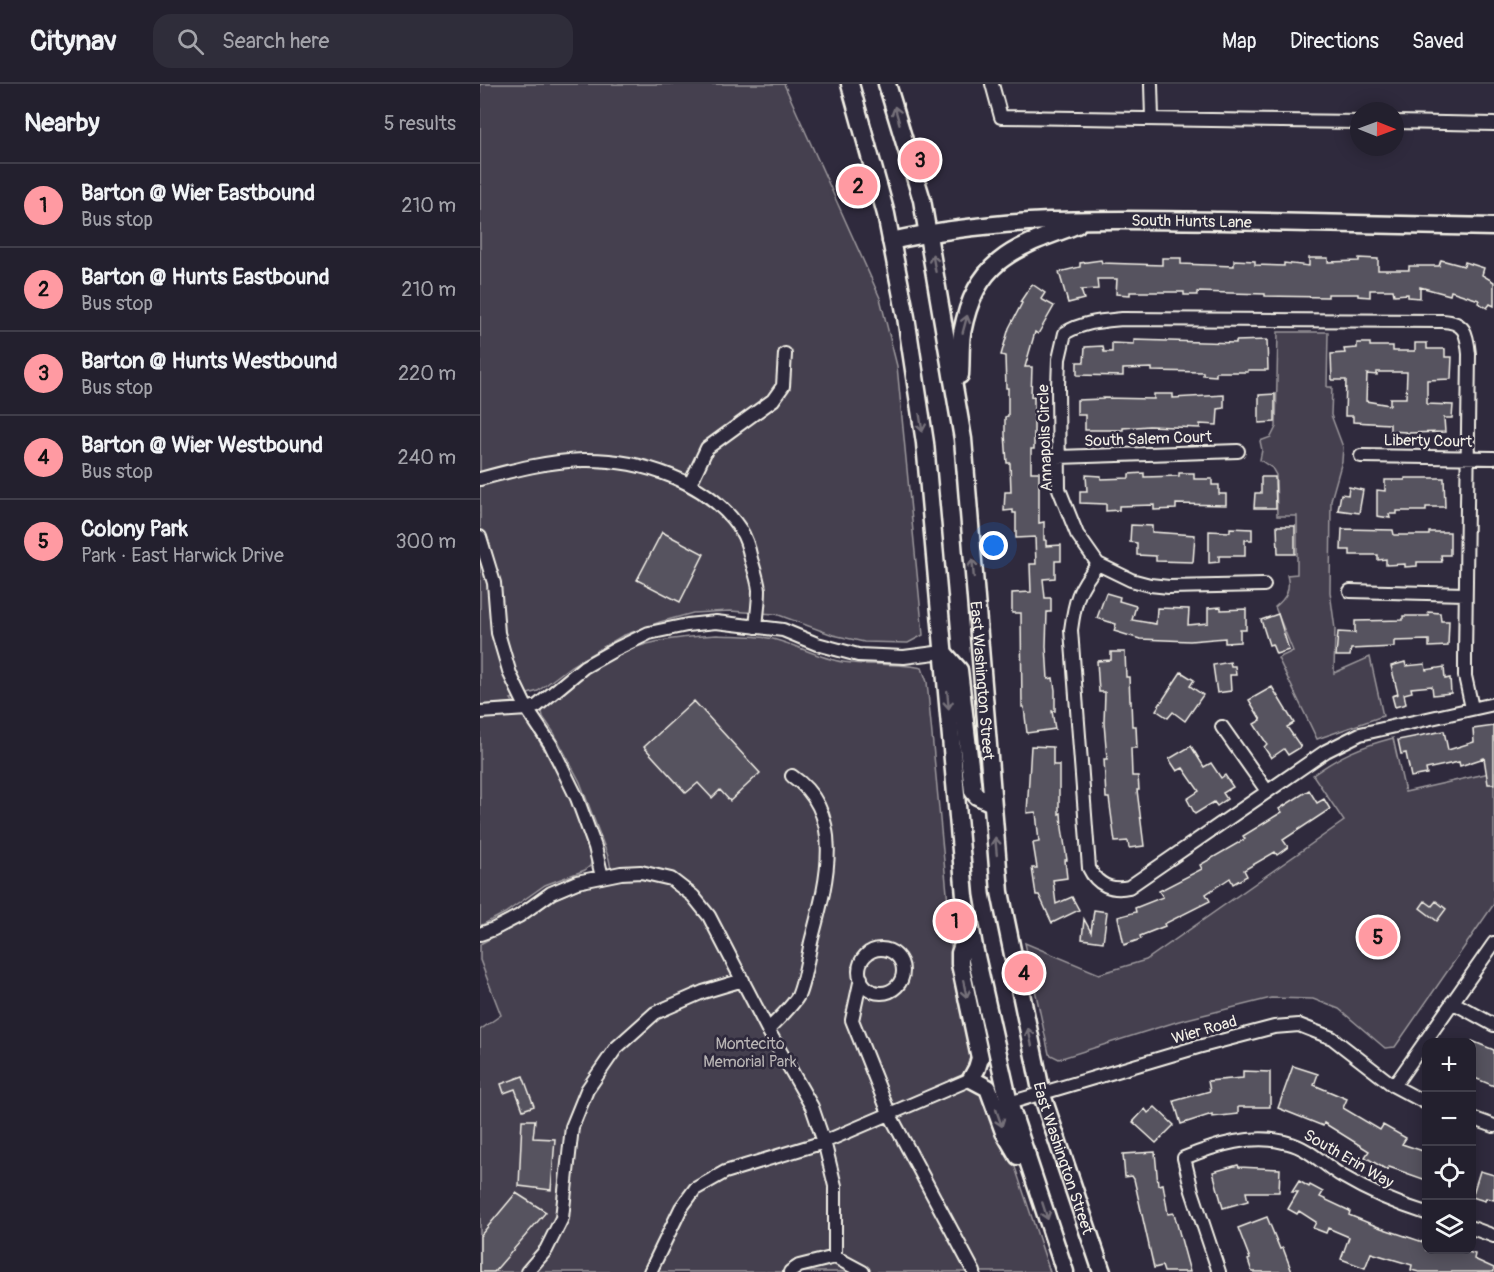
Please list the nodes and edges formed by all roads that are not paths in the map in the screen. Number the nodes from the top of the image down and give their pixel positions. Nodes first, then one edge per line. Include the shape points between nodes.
1 (850, 84) edge
2 (887, 84) edge
3 (992, 84) edge
4 (1151, 84) edge
5 (1152, 118) junction
6 (1350, 122) edge
7 (1404, 122) edge
8 (1494, 124) edge
9 (1095, 218) junction
10 (1494, 227) edge
11 (929, 233) junction
12 (891, 241) junction
13 (785, 354) dead end
14 (958, 403) junction
15 (1238, 451) dead end
16 (1362, 456) dead end
17 (1058, 457) junction
18 (1468, 458) junction
19 (1494, 458) edge
20 (480, 479) edge
21 (690, 484) junction
22 (480, 537) edge
23 (1098, 564) junction
24 (1264, 585) dead end
25 (1350, 591) dead end
26 (1465, 594) junction
27 (756, 627) junction
28 (944, 652) junction
29 (1494, 704) edge
30 (1472, 708) junction
31 (527, 710) junction
32 (480, 712) edge
33 (1222, 727) dead end
34 (792, 776) dead end
35 (1267, 791) junction
36 (992, 803) junction
37 (602, 877) junction
38 (480, 934) edge
39 (972, 938) junction
40 (1494, 943) edge
41 (861, 978) dead end
42 (743, 980) junction
43 (1452, 1002) junction
44 (1494, 1025) edge
45 (768, 1030) junction
46 (970, 1079) junction
47 (1394, 1086) junction
48 (1042, 1095) junction
49 (1422, 1100) edge
50 (1009, 1103) junction
51 (889, 1113) junction
52 (1476, 1119) edge
53 (1494, 1126) edge
54 (824, 1142) junction
55 (1026, 1155) junction
56 (1422, 1212) edge
57 (1476, 1229) edge
58 (1494, 1236) edge
59 (835, 1257) junction
60 (527, 1272) edge
61 (650, 1272) edge
62 (790, 1272) edge
63 (863, 1272) edge
64 (974, 1272) edge
65 (1065, 1272) edge
66 (1102, 1272) edge
67 (1220, 1272) edge

1 - 12 main road
11 -> 2 main road, East Washington Street
3 - 5 street via 1001,117
4 - 5 street
5 - 6 street
7 - 8 street
9 - 10 main road, South Hunts Lane
9 - 11 main road, South Hunts Lane via 972,226
14 -> 9 main road via 962,334 982,278 999,260 1022,245
11 - 12 main road, South Hunts Lane
14 -> 11 main road, East Washington Street
12 -> 28 main road via 925,443
13 - 21 street via 783,386 773,400 707,448
36 -> 14 main road, East Washington Street
15 - 17 street, South Salem Court
16 - 18 street, Liberty Court
17 - 18 street, Annapolis Circle via 1059,359 1065,333 1090,323 1122,319 1453,321 1461,326 1468,342
17 - 23 street, Annapolis Circle via 1059,489 1067,513
18 - 19 street, Liberty Court
18 - 26 street, Annapolis Circle
20 - 21 street via 582,460 650,469
21 - 27 street via 720,507 740,530 748,547 759,591
22 - 31 street via 494,583 498,633 510,674
23 - 24 street via 1150,585
23 - 35 street via 1077,595 1071,630 1089,868 1093,876 1112,888 1129,887
25 - 26 street
26 - 30 street, Annapolis Circle via 1465,676
27 - 28 street via 783,630 858,655 904,657
27 - 31 street via 716,622 649,633 584,667
28 - 36 main road via 959,670 973,791
28 -> 39 main road
29 - 30 street
30 - 35 street via 1360,734 1326,750
31 - 32 street
31 - 37 street via 551,745 577,798
33 - 35 street
34 - 45 street via 805,785 818,807 826,829 829,864 798,996
48 -> 36 main road, East Washington Street via 1000,892
37 - 38 street via 551,892 519,916
37 - 42 street via 641,872 671,879 693,896 709,916
39 -> 46 main road via 964,942 960,953 980,1058
39 - 50 main road
40 - 43 street
41 - 51 street via 852,1020
42 - 45 street
42 - 60 street via 655,1013 616,1048 587,1090 572,1127 562,1218 546,1250
43 - 44 street
43 - 47 street
45 - 54 street via 812,1107
46 - 51 street
46 -> 55 main road via 987,1088 1010,1145 1018,1156
47 - 48 street, Wier Road via 1332,1038 1299,1025 1274,1027 1198,1047
47 - 49 street, Wier Road
48 - 50 street, Wier Road
48 - 66 main road, East Washington Street
50 - 55 main road
51 - 54 street
51 - 64 street
52 - 53 street
54 - 59 street via 836,1186
54 - 61 street via 725,1172 695,1189 681,1208
55 -> 65 main road
56 - 67 street, South Erin Way via 1364,1189 1306,1150 1288,1143 1254,1139 1208,1148 1184,1158
57 - 58 street
59 - 62 street
59 - 63 street

